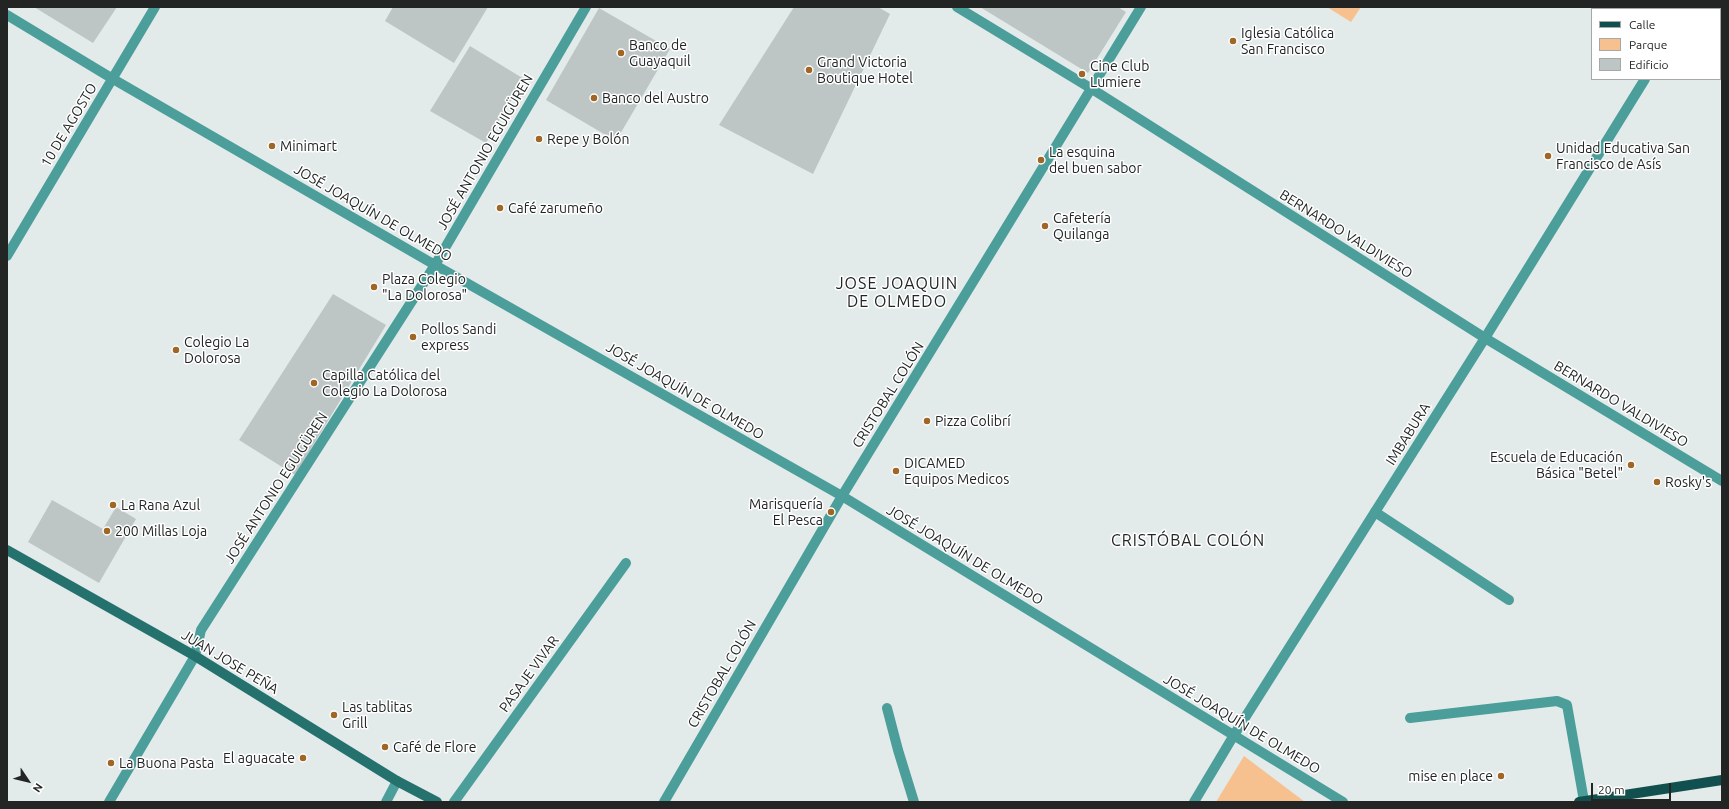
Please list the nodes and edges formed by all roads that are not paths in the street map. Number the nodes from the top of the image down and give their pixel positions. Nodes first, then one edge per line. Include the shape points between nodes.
1 (155, 7) edge
2 (586, 7) edge
3 (957, 7) edge
4 (1141, 7) edge
5 (7, 16) edge
6 (113, 79) junction
7 (1644, 80) edge
8 (1092, 89) junction
9 (7, 256) edge
10 (435, 265) junction
11 (1485, 338) junction
12 (1722, 481) edge
13 (842, 496) junction
14 (1375, 512) junction
15 (7, 550) edge
16 (626, 563) dead end
17 (1509, 600) dead end
18 (196, 656) junction
19 (887, 708) dead end
20 (1410, 718) dead end
21 (1234, 735) junction
22 (1722, 780) edge
23 (397, 781) junction
24 (110, 802) edge
25 (386, 802) edge
26 (437, 802) edge
27 (454, 802) edge
28 (664, 802) edge
29 (914, 802) edge
30 (1194, 802) edge
31 (1343, 802) edge
32 (1581, 802) edge

1 - 6 street, 10 DE AGOSTO
2 - 10 street, JOSÉ ANTONIO EGUIGÜREN
3 - 8 street, BERNARDO VALDIVIESO
4 - 8 street, CRISTOBAL COLÓN
5 - 6 street, JOSÉ JOAQUÍN DE OLMEDO
6 - 9 street, 10 DE AGOSTO
6 - 10 street, JOSÉ JOAQUÍN DE OLMEDO
7 - 11 street, IMBABURA
8 - 11 street, BERNARDO VALDIVIESO
8 - 13 street, CRISTOBAL COLÓN
10 - 13 street, JOSÉ JOAQUÍN DE OLMEDO
10 - 18 street, JOSÉ ANTONIO EGUIGÜREN via 201,630
11 - 12 street, BERNARDO VALDIVIESO
11 - 14 street, IMBABURA
13 - 21 street, JOSÉ JOAQUÍN DE OLMEDO
13 - 28 street, CRISTOBAL COLÓN
14 - 17 street
14 - 21 street, IMBABURA
15 - 18 street, JUAN JOSE PEÑA
16 - 27 street, PASAJE VIVAR
18 - 23 street, JUAN JOSE PEÑA
18 - 24 street, JOSÉ ANTONIO EGUIGÜREN
19 - 29 street
20 - 32 street via 1557,701 1567,706
21 - 30 street, IMBABURA
21 - 31 street, JOSÉ JOAQUÍN DE OLMEDO
22 - 32 main road
23 - 25 street
23 - 26 street, JUAN JOSE PEÑA

